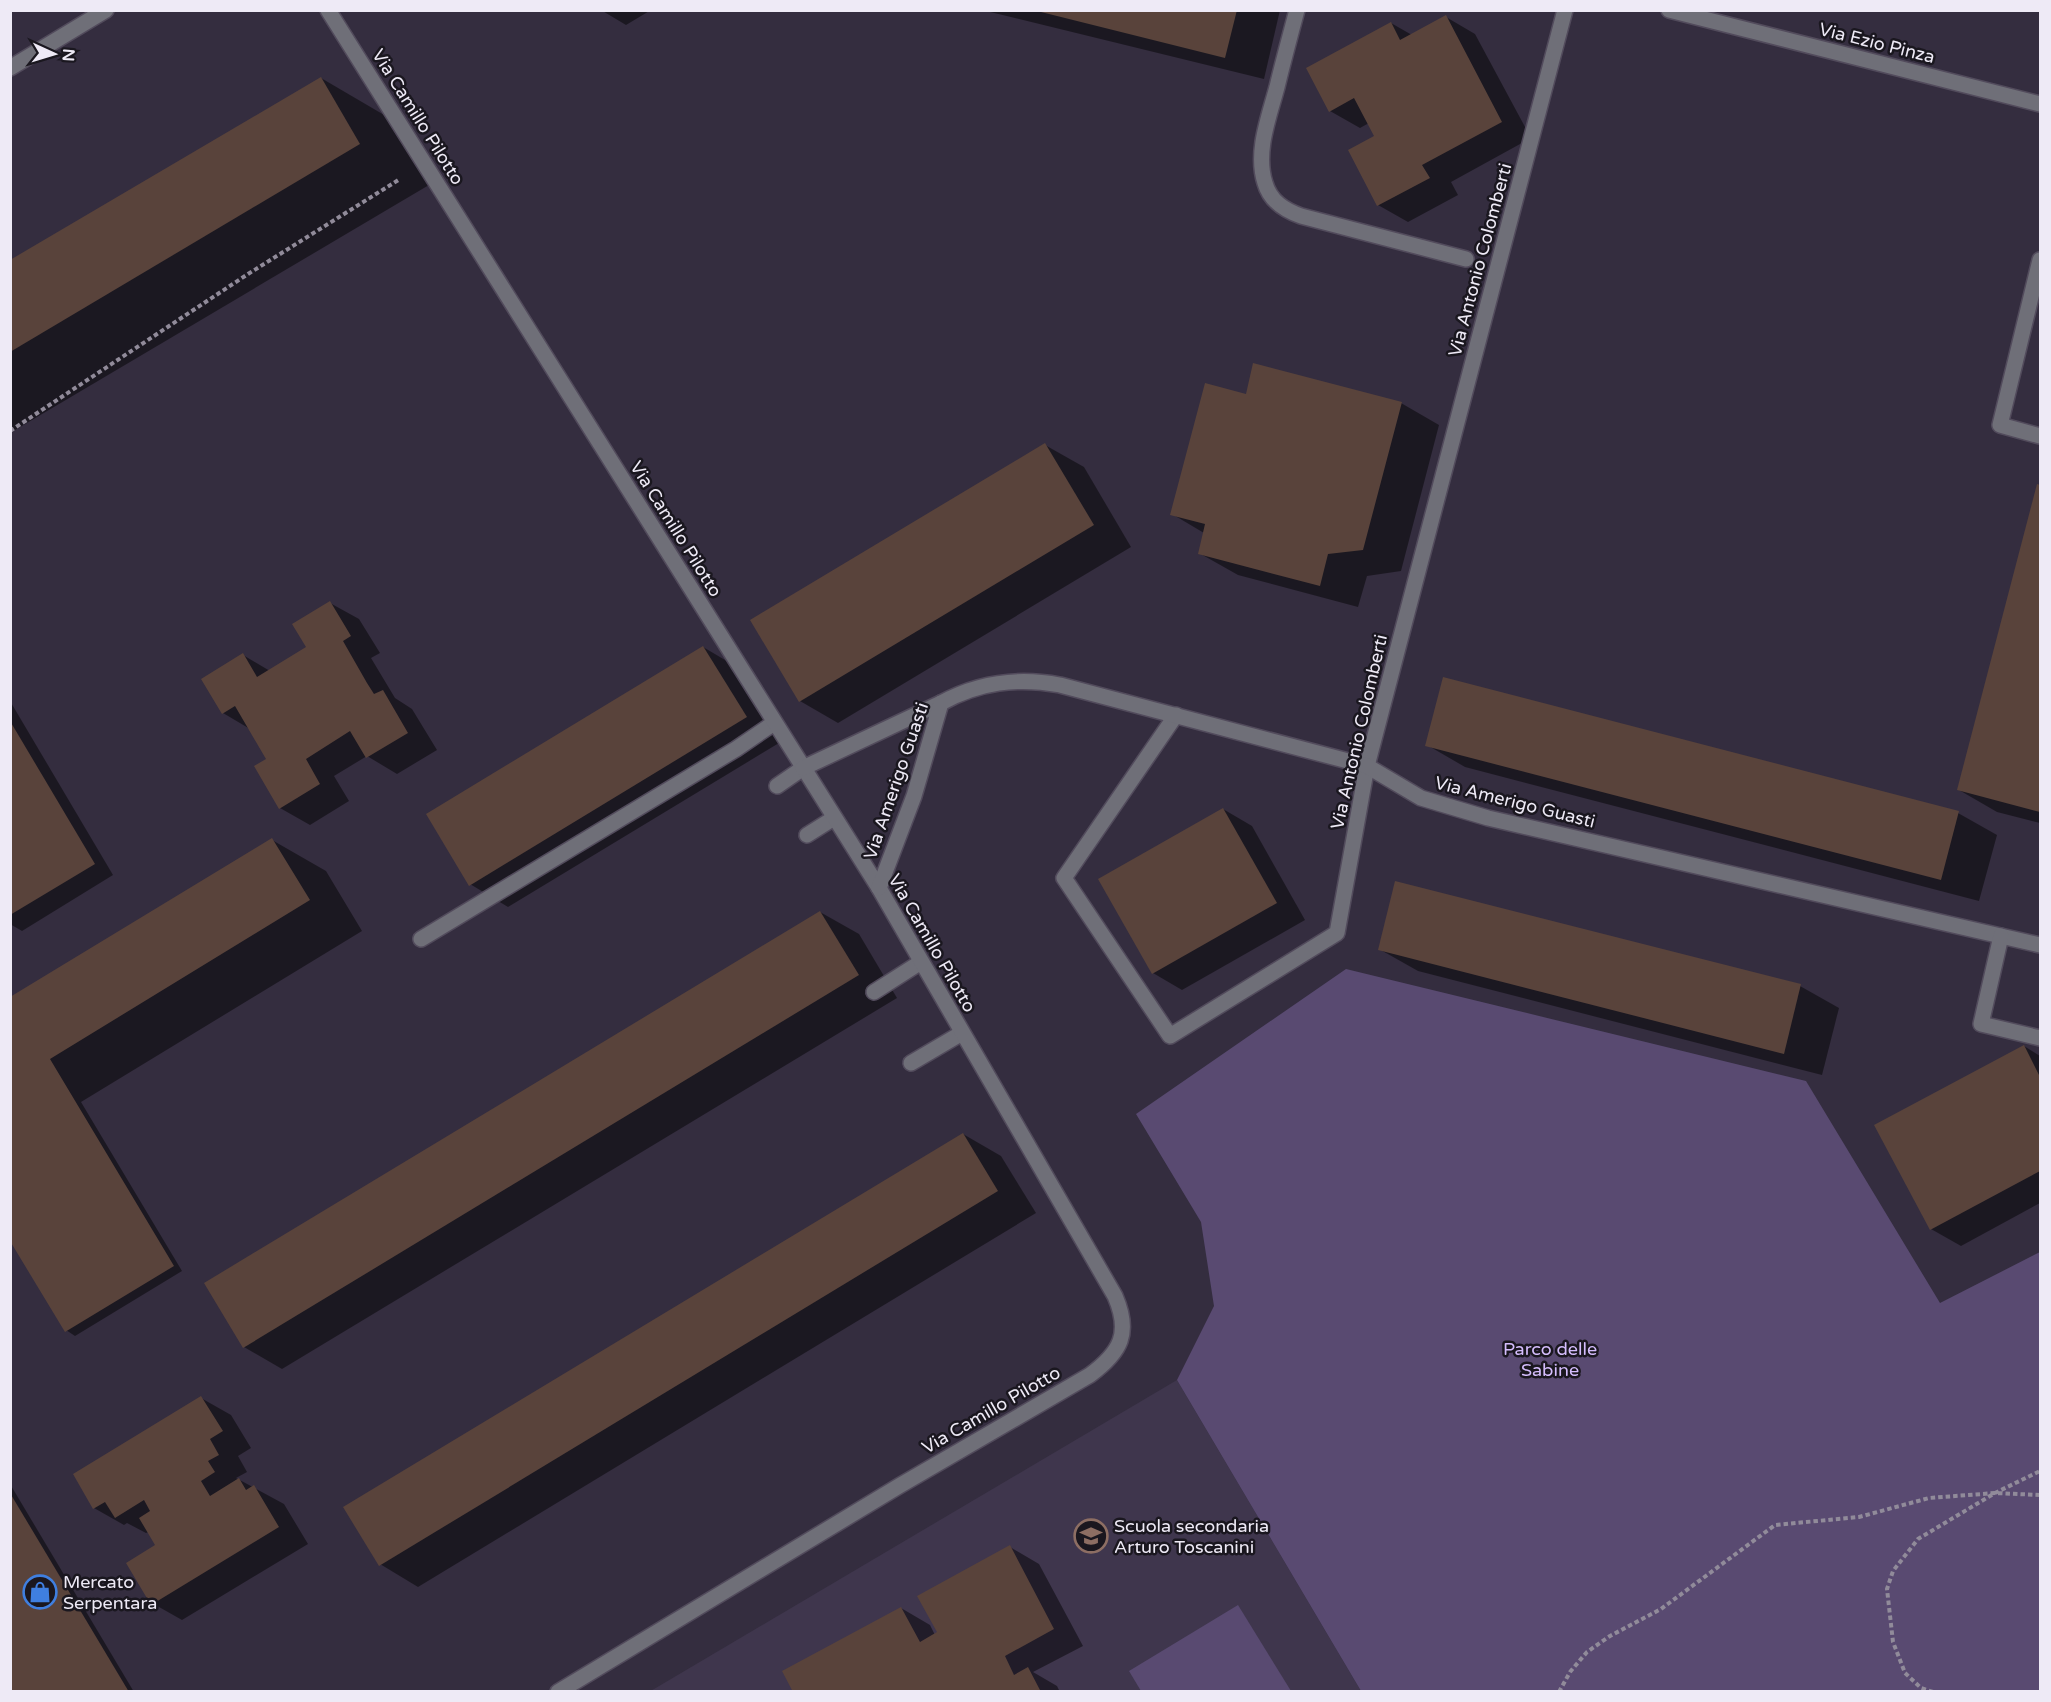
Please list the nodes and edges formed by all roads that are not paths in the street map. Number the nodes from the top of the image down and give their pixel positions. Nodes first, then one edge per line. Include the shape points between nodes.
1 (106, 10) edge
2 (328, 10) edge
3 (1297, 10) edge
4 (1565, 10) edge
5 (1669, 10) edge
6 (10, 68) edge
7 (2040, 104) edge
8 (1466, 259) dead end
9 (2040, 260) edge
10 (2040, 436) edge
11 (941, 703) junction
12 (1176, 715) junction
13 (774, 723) junction
14 (1367, 766) junction
15 (803, 768) junction
16 (777, 786) dead end
17 (834, 818) junction
18 (807, 835) dead end
19 (879, 888) junction
20 (2001, 936) junction
21 (421, 939) dead end
22 (2040, 945) edge
23 (921, 962) junction
24 (874, 992) dead end
25 (962, 1033) junction
26 (2040, 1038) edge
27 (911, 1063) dead end
28 (558, 1692) edge

1 - 6 street
2 - 13 street, Via Camillo Pilotto
3 - 8 street via 1263,140 1262,172 1271,196 1280,206 1301,216
4 - 14 street, Via Antonio Colomberti
5 - 7 street, Via Ezio Pinza
9 - 10 street via 2000,425
11 - 12 street, Via Amerigo Guasti via 984,685 1030,681
11 - 15 street
11 - 19 street, Via Amerigo Guasti via 914,796
12 - 14 street, Via Amerigo Guasti
12 - 14 street, Via Antonio Colomberti via 1064,878 1170,1036 1337,933
13 - 15 street, Via Camillo Pilotto
13 - 21 street
14 - 20 street, Via Amerigo Guasti via 1421,798 1488,818
15 - 16 street
15 - 17 street, Via Camillo Pilotto
17 - 18 street
17 - 19 street, Via Camillo Pilotto
19 - 23 street, Via Camillo Pilotto
20 - 22 street, Via Amerigo Guasti
20 - 26 street via 1981,1024
23 - 24 street
23 - 25 street, Via Camillo Pilotto
25 - 27 street
25 - 28 street, Via Camillo Pilotto via 1115,1296 1123,1323 1122,1339 1114,1355 1090,1375

